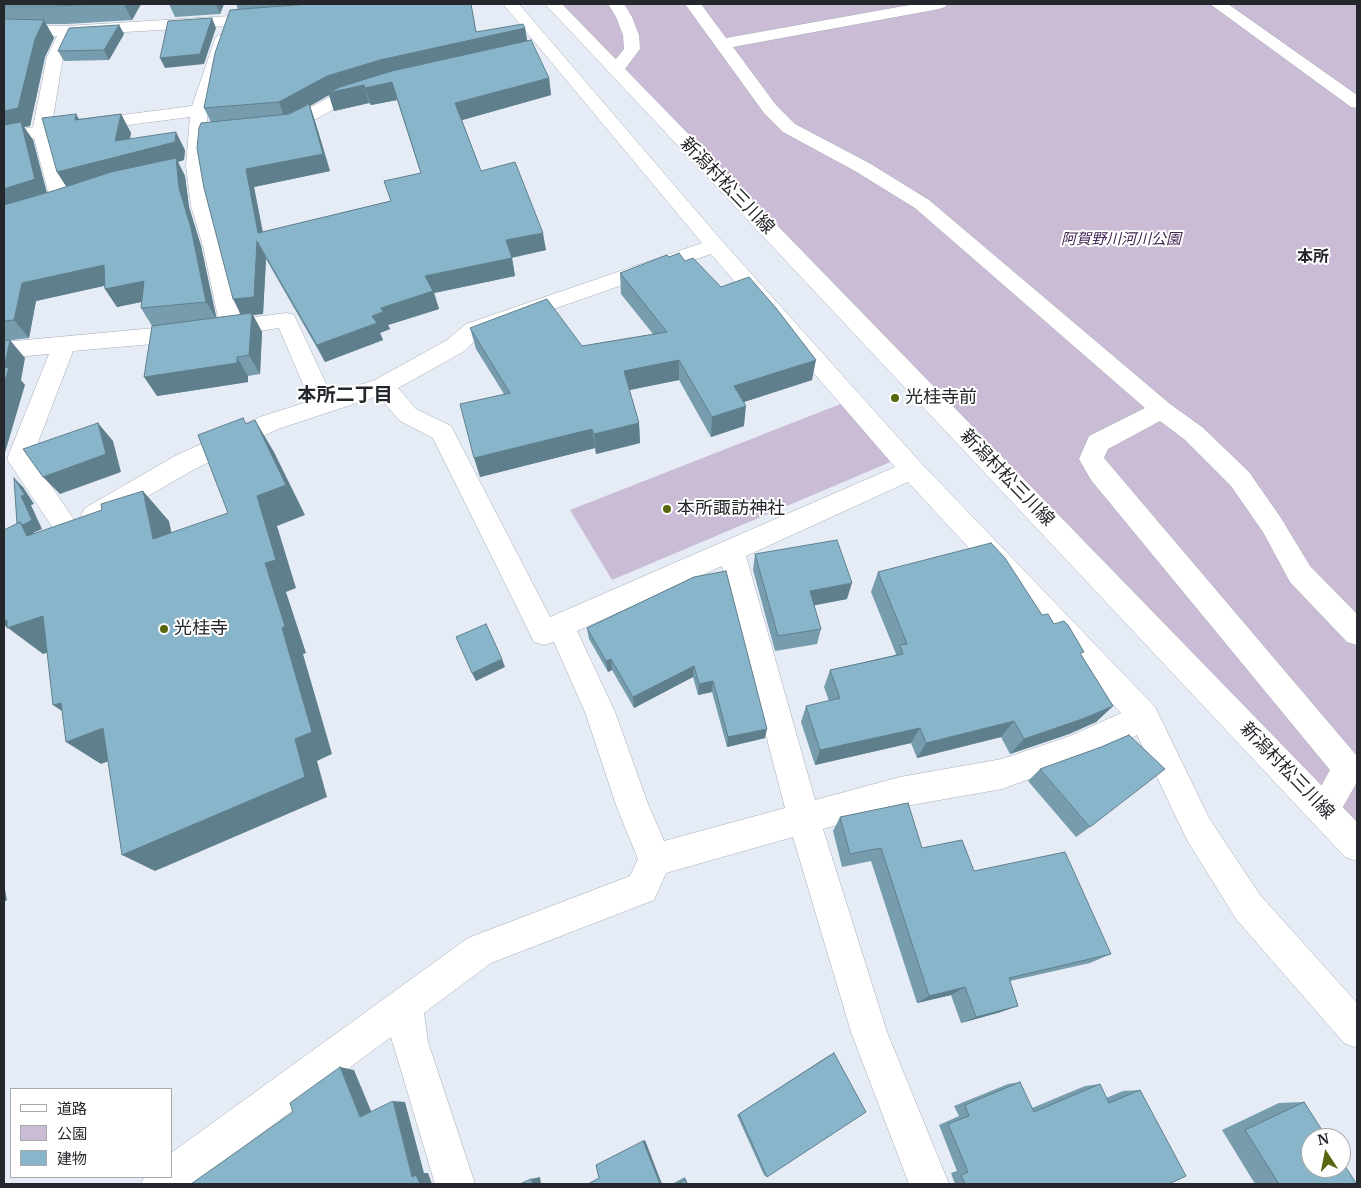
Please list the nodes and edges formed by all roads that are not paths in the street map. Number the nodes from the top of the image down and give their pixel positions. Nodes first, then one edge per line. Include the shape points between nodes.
1 (232, 4) edge
2 (511, 4) edge
3 (553, 4) edge
4 (616, 4) edge
5 (693, 4) edge
6 (939, 4) edge
7 (1218, 4) edge
8 (276, 18) edge
9 (230, 21) junction
10 (4, 30) edge
11 (67, 31) junction
12 (721, 44) junction
13 (616, 69) junction
14 (382, 85) edge
15 (1357, 103) edge
16 (199, 110) junction
17 (262, 128) edge
18 (41, 132) junction
19 (216, 133) edge
20 (197, 134) junction
21 (4, 138) edge
22 (61, 203) edge
23 (715, 246) junction
24 (232, 328) junction
25 (64, 345) junction
26 (4, 350) edge
27 (383, 386) junction
28 (324, 405) junction
29 (1162, 410) junction
30 (912, 470) junction
31 (731, 551) junction
32 (560, 627) junction
33 (1357, 633) edge
34 (1144, 717) junction
35 (1324, 810) junction
36 (804, 819) junction
37 (1357, 845) edge
38 (655, 860) junction
39 (405, 1005) junction
40 (1357, 1030) edge
41 (172, 1176) edge
42 (455, 1184) edge
43 (929, 1184) edge

1 - 9 street
2 - 23 street via 539,49
3 - 13 street, 新潟村松三川線
4 - 13 street via 631,35 632,49
5 - 12 street
6 - 12 street
7 - 15 street
8 - 9 street
9 - 11 street
9 - 16 street
10 - 11 street
11 - 18 street via 55,57
12 - 29 street via 770,110 789,128 922,204
13 - 35 street, 新潟村松三川線
14 - 17 street via 339,98 290,126
16 - 18 street
16 - 20 street
18 - 21 street
18 - 22 street
19 - 20 street
20 - 24 street via 186,168 213,246
23 - 27 street via 474,330 455,346
23 - 30 street
24 - 25 street
24 - 28 street via 286,320
25 - 26 street
25 - 28 street via 19,459 60,534 184,463 269,423
27 - 28 street
27 - 32 street via 408,415 442,432 544,633
29 - 33 street via 1193,432 1240,479 1300,574
29 - 35 street via 1098,444 1091,459 1348,768
30 - 31 street
30 - 34 street
31 - 32 street
31 - 36 street
32 - 38 street via 600,712
34 - 36 street via 1076,748 1002,774 900,792
34 - 40 street via 1198,829 1248,906
35 - 37 street, 新潟村松三川線
36 - 38 street
36 - 43 street via 869,1032
38 - 39 street via 642,888 480,950
39 - 41 street
39 - 42 street via 410,1042

